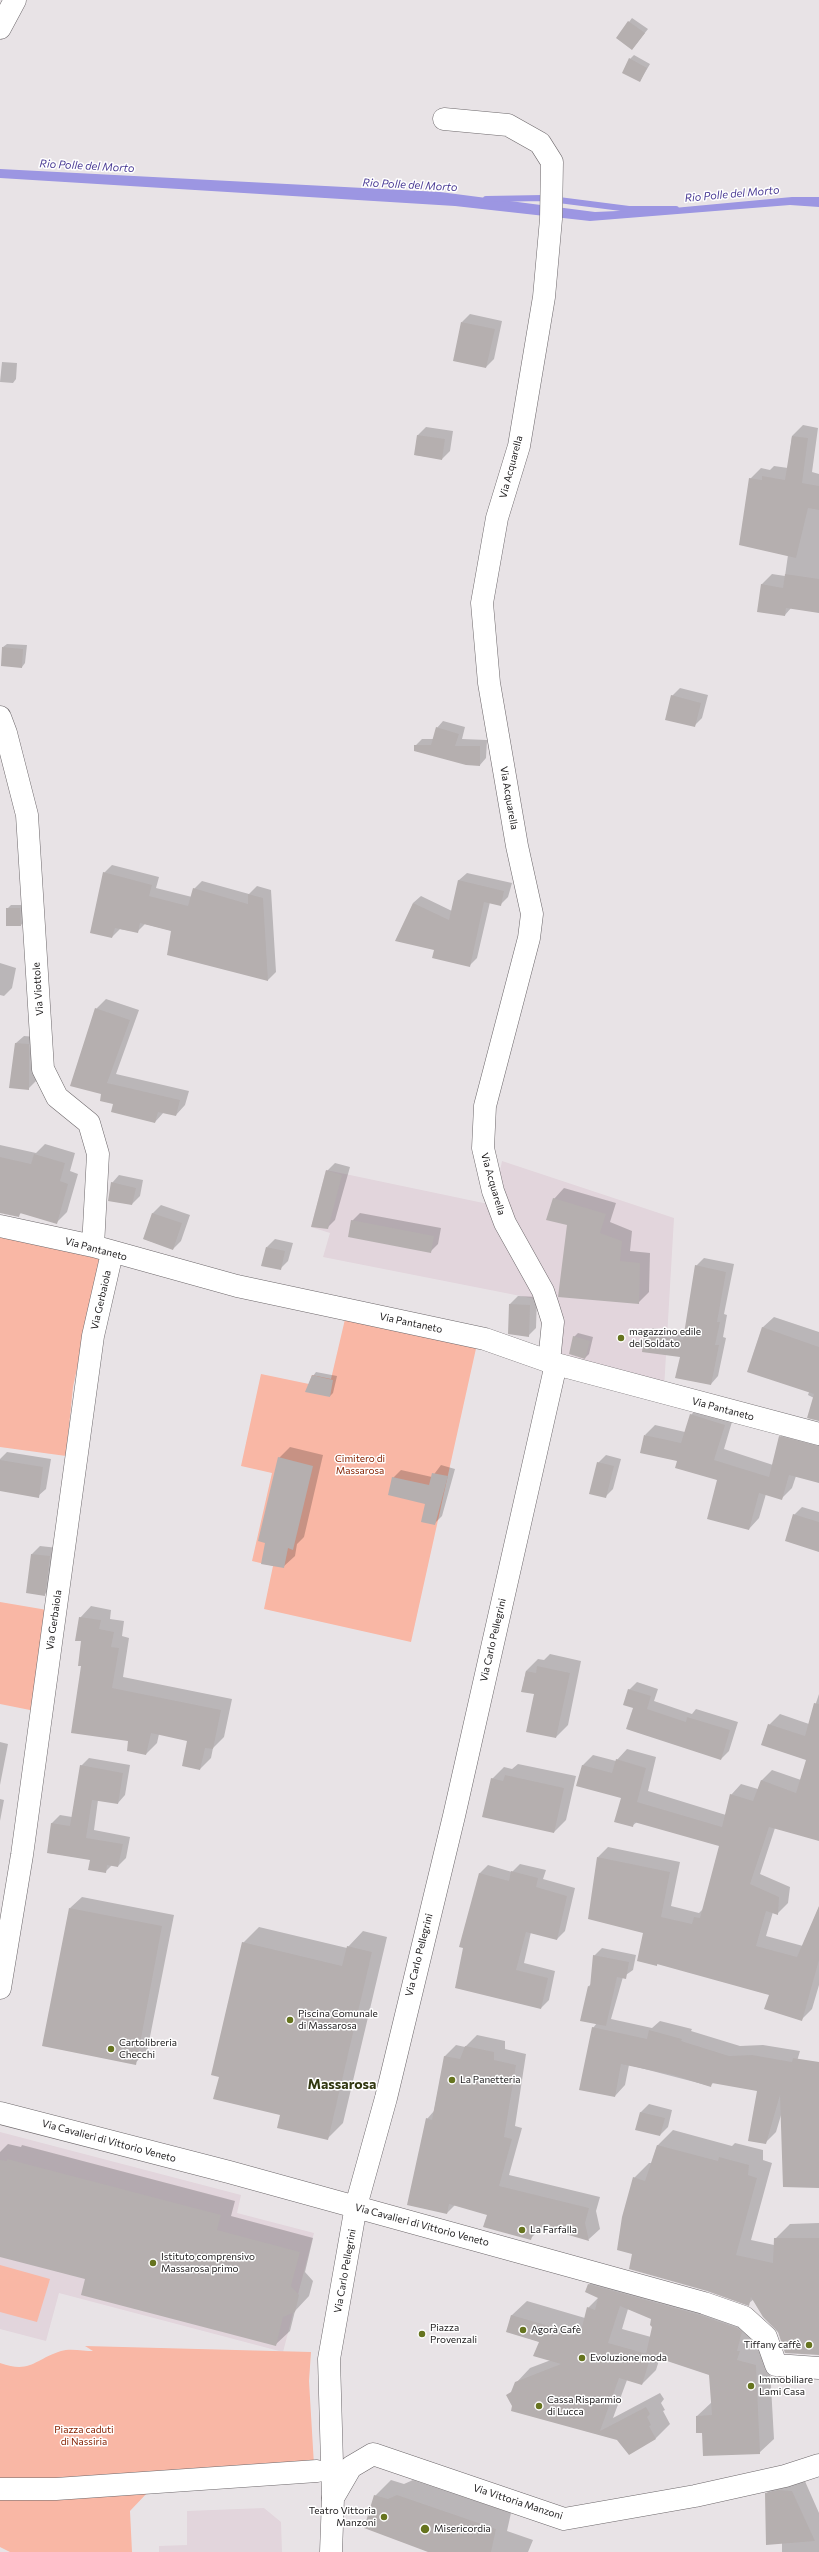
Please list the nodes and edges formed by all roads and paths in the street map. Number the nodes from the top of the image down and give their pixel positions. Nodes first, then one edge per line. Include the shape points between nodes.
1 (15, 0) edge
2 (0, 28) edge
3 (444, 119) dead end
4 (0, 717) edge
5 (0, 1226) edge
6 (102, 1250) junction
7 (553, 1363) junction
8 (819, 1434) edge
9 (0, 1988) edge
10 (0, 2112) edge
11 (356, 2206) junction
12 (819, 2368) edge
13 (819, 2465) edge
14 (317, 2471) dead end
15 (0, 2489) edge
16 (333, 2498) junction
17 (331, 2552) edge

1 - 2 street
3 - 7 street, Via Acquarella via 508,125 540,143 552,162 551,219 544,297 519,446 497,518 482,603 489,683 517,846 532,914 529,938 484,1106 483,1148 493,1191 505,1223 543,1292 548,1306 553,1322
4 - 6 street, Via Viottole via 27,815 43,1069 57,1097 89,1123 98,1154
5 - 6 street, Via Pantaneto
6 - 7 street, Via Pantaneto via 237,1286 485,1339
6 - 9 street, Via Gerbaiola via 93,1336 22,1855
7 - 8 street, Via Pantaneto
7 - 11 street, Via Carlo Pellegrini via 454,1816 386,2098
10 - 11 street, Via Cavalieri di Vittorio Veneto
11 - 12 street, Via Cavalieri di Vittorio Veneto via 731,2312 744,2317 766,2337 776,2365
11 - 16 street, Via Carlo Pellegrini via 330,2359
13 - 16 street, Via Vittoria Manzoni via 785,2476 723,2490 564,2519 372,2454 351,2467
14 - 15 street via 56,2489
16 - 17 street, Via Carlo Pellegrini

